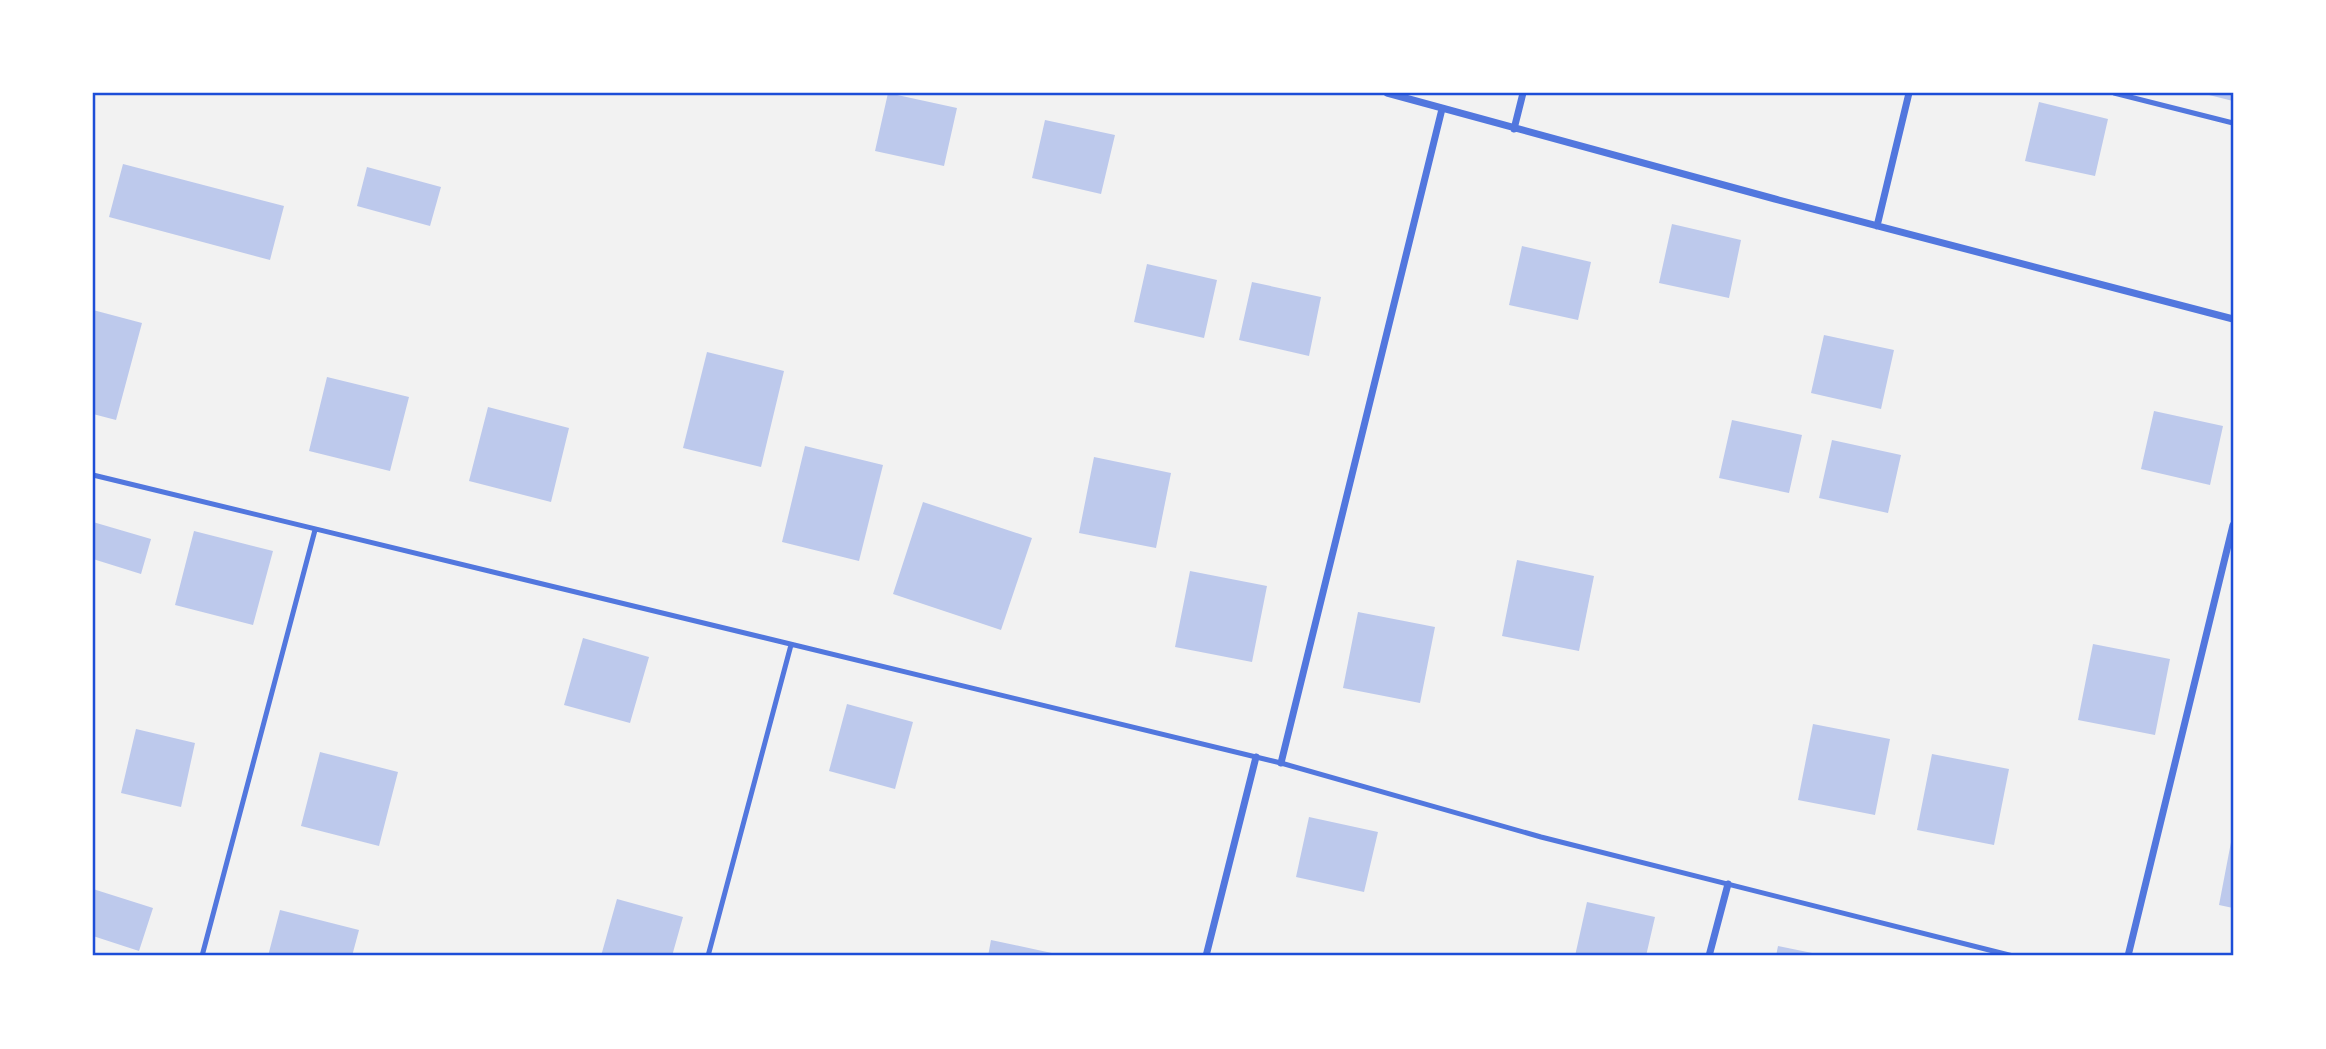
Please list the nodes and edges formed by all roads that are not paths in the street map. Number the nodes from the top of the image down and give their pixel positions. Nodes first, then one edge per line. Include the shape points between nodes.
1 (1387, 93) edge
2 (1523, 93) edge
3 (1909, 93) edge
4 (2115, 93) edge
5 (1442, 108) junction
6 (2233, 123) edge
7 (1514, 129) junction
8 (1877, 226) junction
9 (2233, 319) edge
10 (93, 475) edge
11 (2233, 525) edge
12 (315, 530) junction
13 (791, 645) junction
14 (1256, 757) junction
15 (1281, 763) junction
16 (1728, 884) junction
17 (202, 956) edge
18 (708, 956) edge
19 (1206, 956) edge
20 (1709, 956) edge
21 (2012, 956) edge
22 (2128, 956) edge

1 - 5 street
2 - 7 street
3 - 8 street
4 - 6 lane
5 - 7 street
5 - 15 street
7 - 8 street
8 - 9 street
10 - 12 lane
11 - 22 street
12 - 13 lane
12 - 17 lane
13 - 14 lane
13 - 18 lane
14 - 15 lane
14 - 19 street
15 - 16 lane
16 - 20 street
16 - 21 lane

